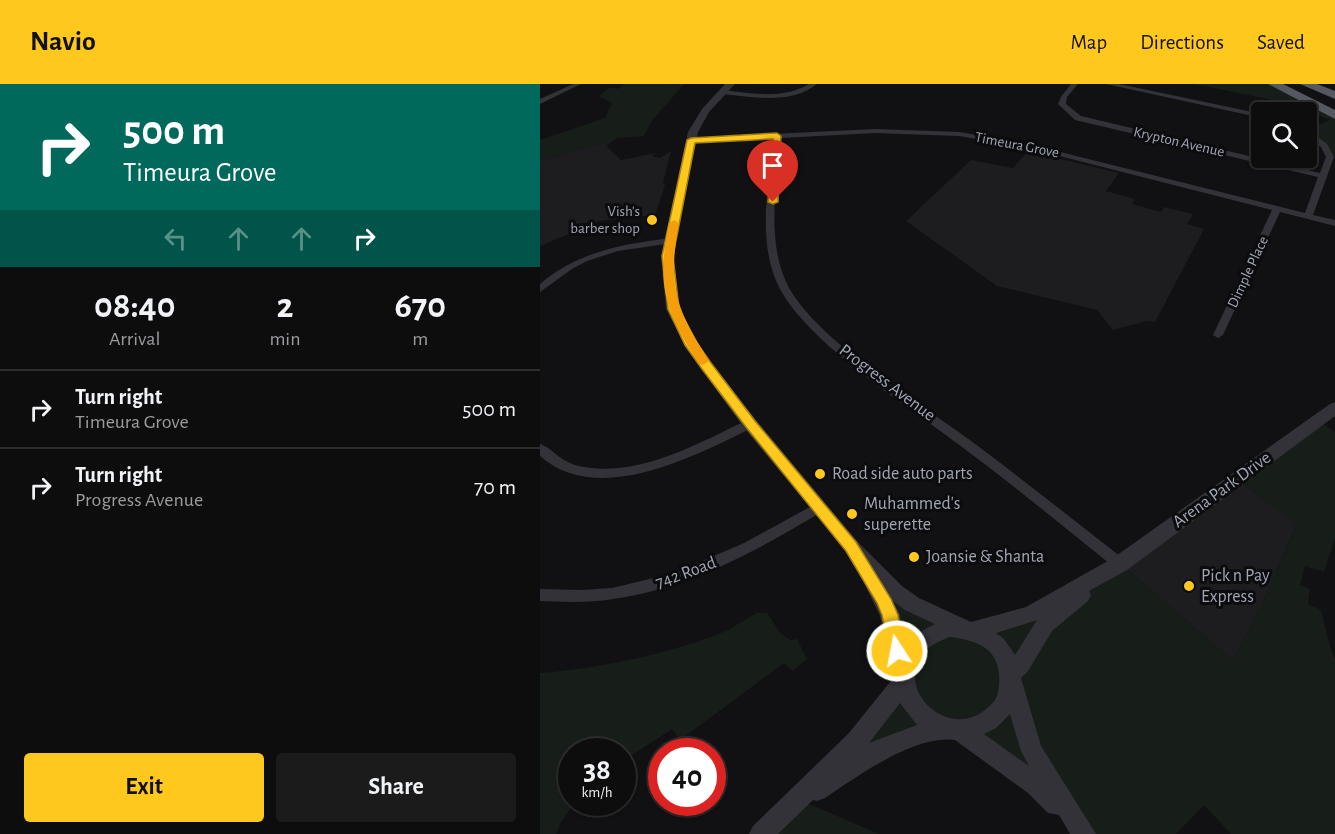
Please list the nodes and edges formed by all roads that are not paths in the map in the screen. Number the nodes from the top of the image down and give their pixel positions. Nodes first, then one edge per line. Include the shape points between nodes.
1 (578, 84) edge
2 (814, 84) edge
3 (1075, 84) edge
4 (1109, 84) edge
5 (1275, 84) edge
6 (1304, 84) edge
7 (726, 88) edge
8 (1335, 96) edge
9 (540, 102) edge
10 (1335, 110) edge
11 (1251, 114) edge
12 (1335, 115) edge
13 (777, 136) junction
14 (691, 140) junction
15 (1317, 141) edge
16 (1324, 176) junction
17 (1277, 209) junction
18 (1308, 216) junction
19 (1335, 223) edge
20 (670, 241) junction
21 (540, 289) edge
22 (1218, 335) dead end
23 (1335, 408) edge
24 (750, 424) junction
25 (540, 448) edge
26 (819, 507) junction
27 (851, 546) junction
28 (1115, 568) junction
29 (540, 595) edge
30 (969, 629) junction
31 (903, 674) junction
32 (1011, 678) junction
33 (951, 729) junction
34 (781, 814) junction
35 (761, 834) edge
36 (1084, 834) edge

1 - 9 street
2 - 7 street via 781,96
3 - 16 street, Krypton Avenue via 1062,104 1078,118
4 - 11 street
5 - 10 highway
5 - 12 highway
6 - 8 highway
7 - 14 street via 698,121
13 - 14 street, Timeura Grove
13 - 17 street, Timeura Grove via 951,133 990,139
13 - 28 street, Progress Avenue via 771,244 781,283 799,310
14 - 20 street
15 - 16 street via 1330,157
16 - 18 street
17 - 18 street, Timeura Grove
17 - 22 street, Dimple Place
18 - 19 street, Timeura Grove
20 - 21 street via 624,246 597,254 561,271
20 - 24 street via 667,264 673,309 691,345
23 - 28 street, Arena Park Drive
24 - 25 street via 665,463 622,473 566,467
24 - 26 street
26 - 27 street
26 - 29 street, 742 Road via 762,540 677,578 600,595
27 - 30 street via 895,592 912,604
27 - 31 street via 890,615
28 - 30 street, Arena Park Drive via 1031,614
28 - 32 street, Arena Park Drive via 1046,625
30 - 31 street, Arena Park Drive via 947,628 931,633 917,644
30 - 32 street via 999,646
31 - 33 street via 907,697 916,711 928,722
31 - 34 street, Arena Park Drive via 857,741
32 - 33 street, Arena Park Drive via 1006,702 994,718 975,728
32 - 36 street via 1032,751
33 - 34 street, Arena Park Drive via 877,752
33 - 36 street via 1036,784
34 - 35 street, Arena Park Drive

